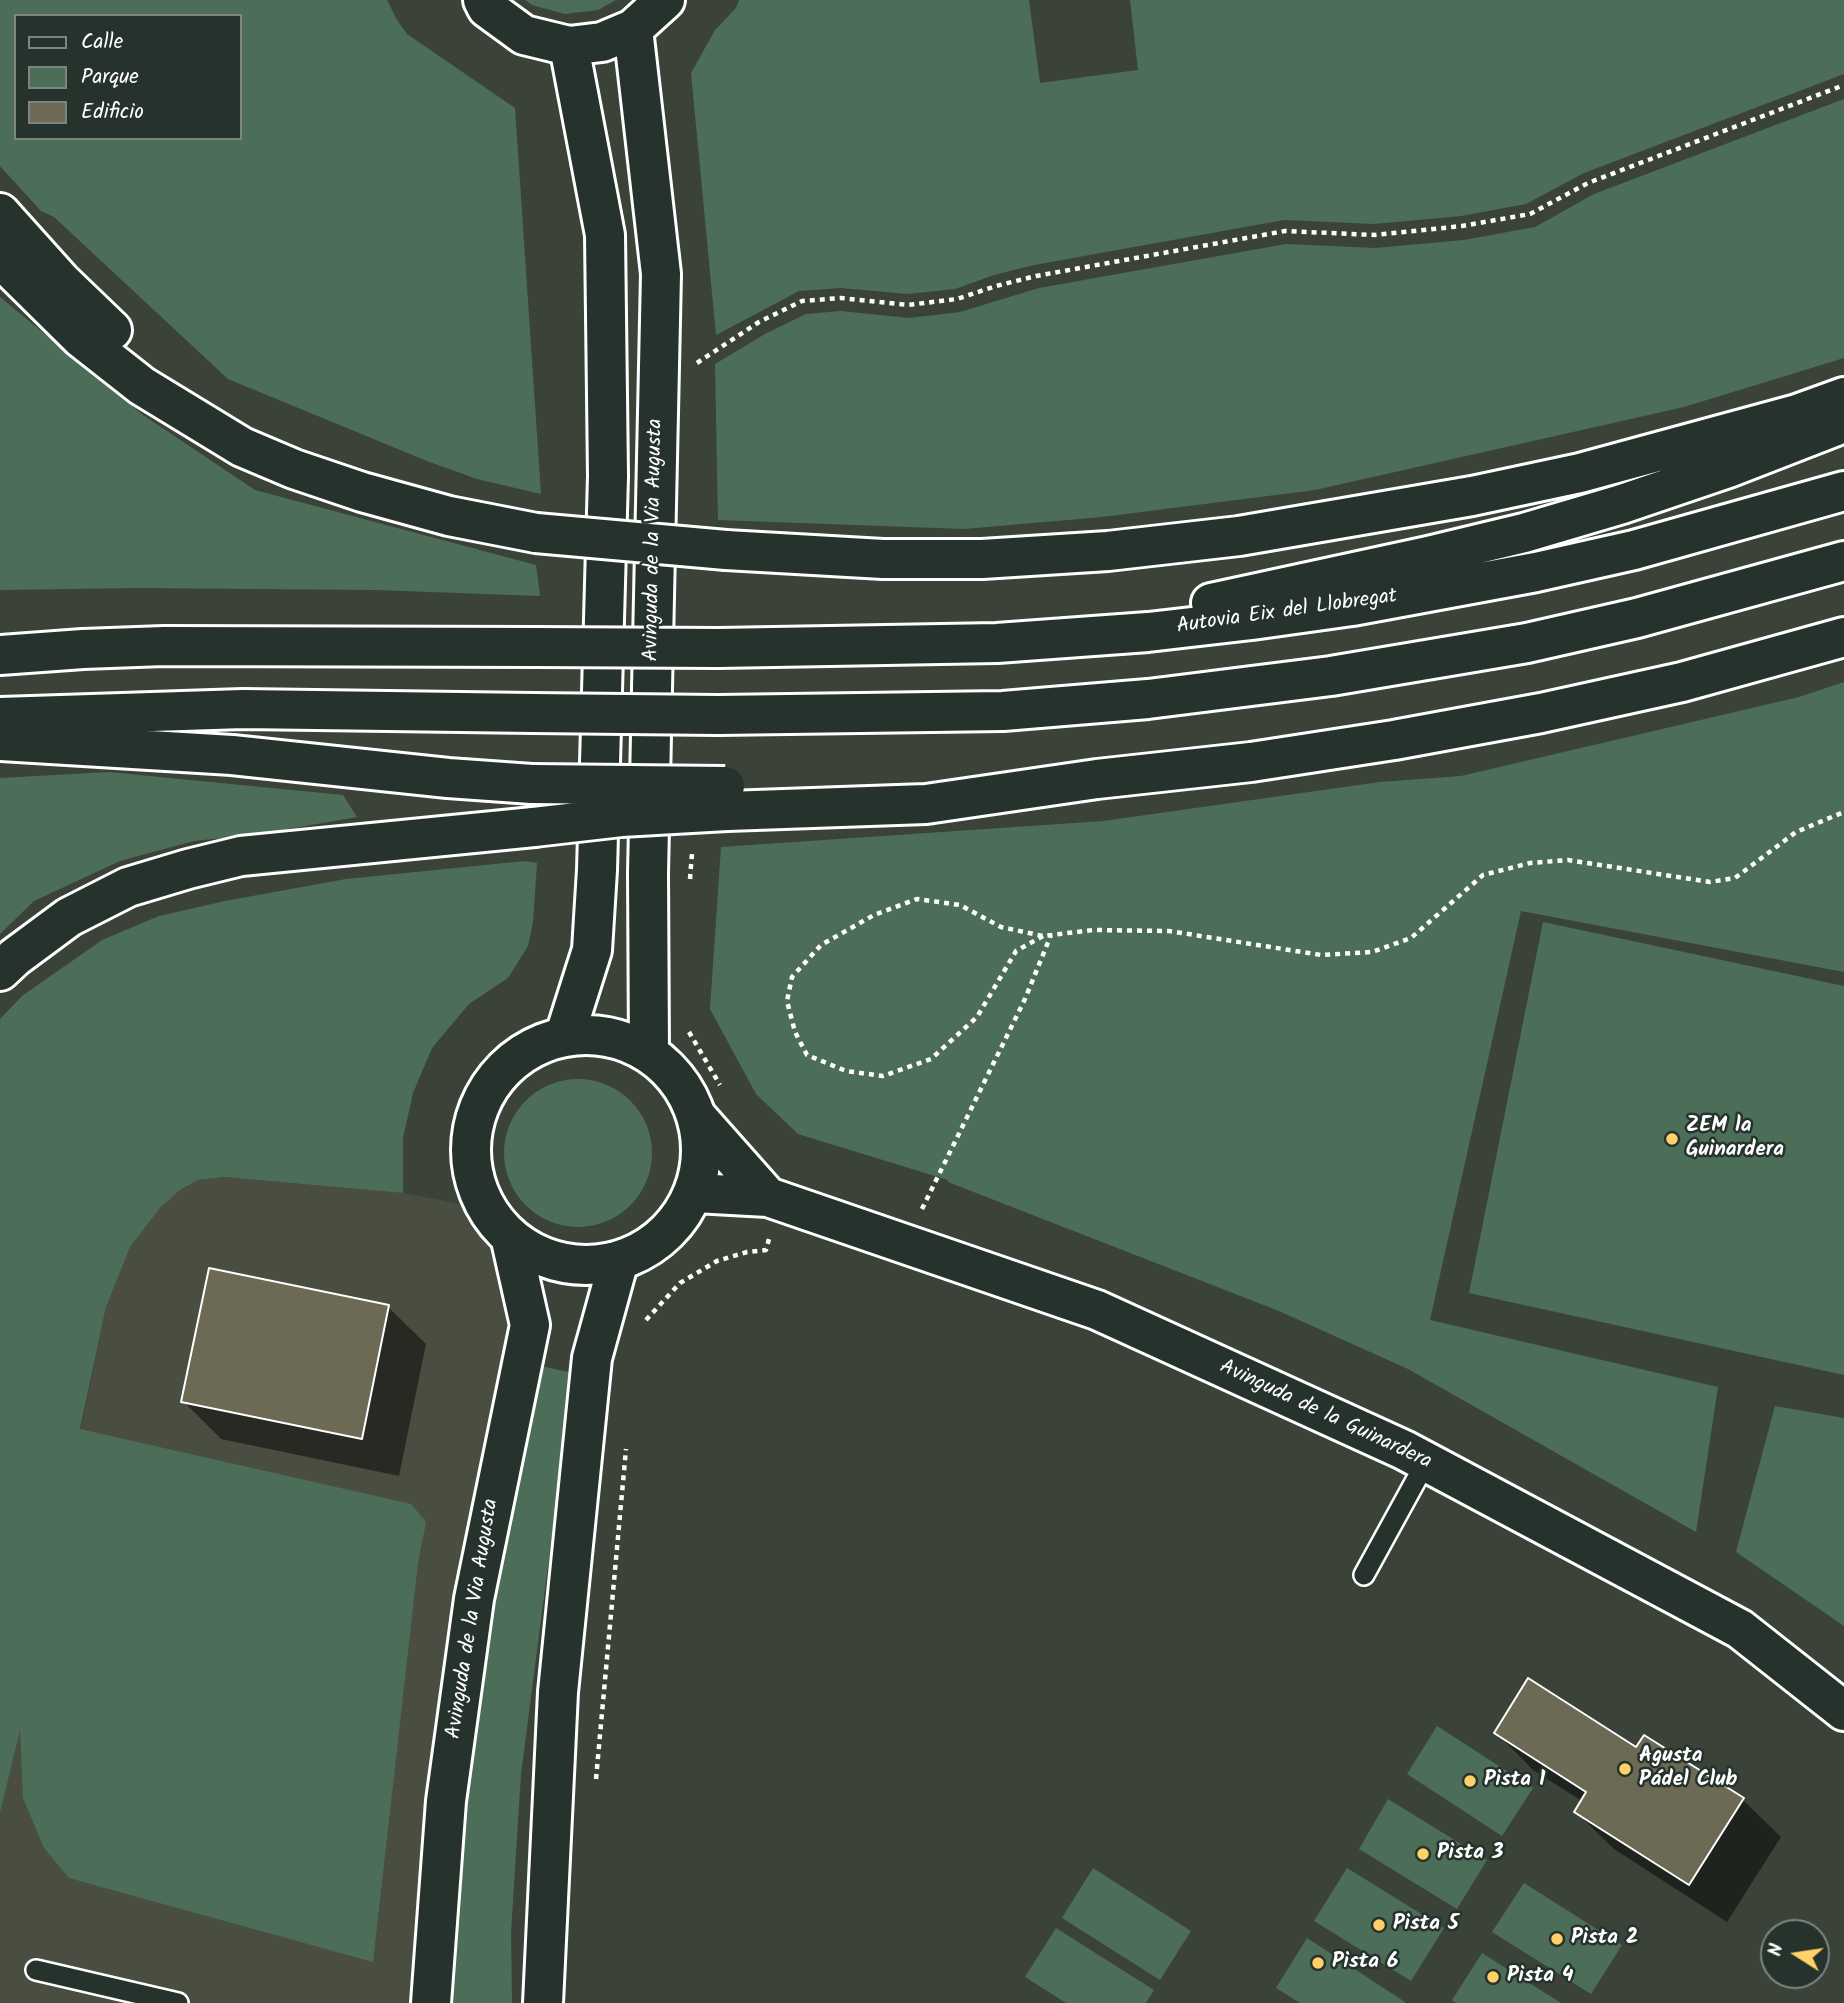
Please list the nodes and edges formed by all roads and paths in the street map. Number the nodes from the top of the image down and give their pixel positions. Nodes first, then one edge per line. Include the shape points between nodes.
1 (483, 0) edge
2 (665, 0) edge
3 (633, 29) junction
4 (569, 46) junction
5 (1844, 85) edge
6 (0, 213) edge
7 (0, 258) edge
8 (695, 364) dead end
9 (1844, 397) edge
10 (1844, 422) edge
11 (1844, 491) edge
12 (362, 492) junction
13 (1844, 561) edge
14 (1844, 637) edge
15 (1051, 639) junction
16 (0, 655) edge
17 (0, 718) edge
18 (0, 741) edge
19 (726, 799) junction
20 (1844, 812) edge
21 (1052, 935) junction
22 (1043, 936) junction
23 (0, 971) edge
24 (565, 1035) junction
25 (649, 1052) junction
26 (698, 1118) junction
27 (695, 1193) junction
28 (768, 1197) junction
29 (511, 1240) junction
30 (905, 1244) junction
31 (619, 1260) junction
32 (1426, 1462) junction
33 (1364, 1576) dead end
34 (1844, 1711) edge
35 (36, 1970) dead end
36 (178, 2003) edge
37 (431, 2003) edge
38 (543, 2003) edge

1 - 4 main road via 524,35
2 - 3 main road
3 - 4 main road via 602,42
3 - 25 main road, Avinguda de la Via Augusta via 660,274 648,860
4 - 24 main road via 605,235 608,476 592,950
5 - 8 path via 1588,183 1530,214 1375,235 1285,231 1036,276 957,299 908,305 841,298 802,301
6 - 12 main road via 102,321 199,403 243,433
7 - 12 main road via 81,338 142,386 242,447
9 - 12 main road, bridge via 1580,473 1239,536 1108,551 982,559 883,559 726,550 536,533
10 - 15 main road via 1728,468 1524,533
11 - 15 main road, Autovia Eix del Llobregat via 1634,550 1500,579 1252,620
13 - 17 main road, bridge via 1740,592 1527,643 1331,676 1148,699 1003,711 718,715 243,709
14 - 19 main road via 1682,682 1541,713 1303,754 926,804
15 - 16 main road, Autovia Eix del Llobregat, bridge via 718,648 164,646
18 - 19 main road, bridge via 232,755
19 - 23 main road, bridge via 621,817 241,856 128,887 69,917
20 - 21 path via 1796,832 1735,878 1710,882 1568,860 1530,863 1483,875 1411,938 1372,952 1321,955 1169,931 1093,930
21 - 22 path
21 - 30 path
22 - 22 path via 1001,927 960,905 917,899 874,915 821,945 792,976 787,1001 795,1032 807,1055 846,1071 883,1076 931,1059 977,1017 1016,951
24 - 25 main road via 605,1035
24 - 29 main road via 533,1046 497,1075 475,1115 470,1164 485,1209
25 - 26 main road via 678,1078
26 - 27 main road via 702,1163
26 - 28 main road, Avinguda de la Guinardera
27 - 28 main road, Avinguda de la Guinardera
27 - 31 main road via 668,1233
28 - 30 main road, Avinguda de la Guinardera
29 - 31 main road via 530,1253 570,1267
29 - 37 main road, Avinguda de la Via Augusta via 530,1325 474,1599 446,1801
30 - 32 main road, Avinguda de la Guinardera via 1097,1310
31 - 38 main road via 592,1358 558,1692
32 - 33 lane
32 - 34 main road, Avinguda de la Guinardera via 1740,1629
35 - 36 lane

